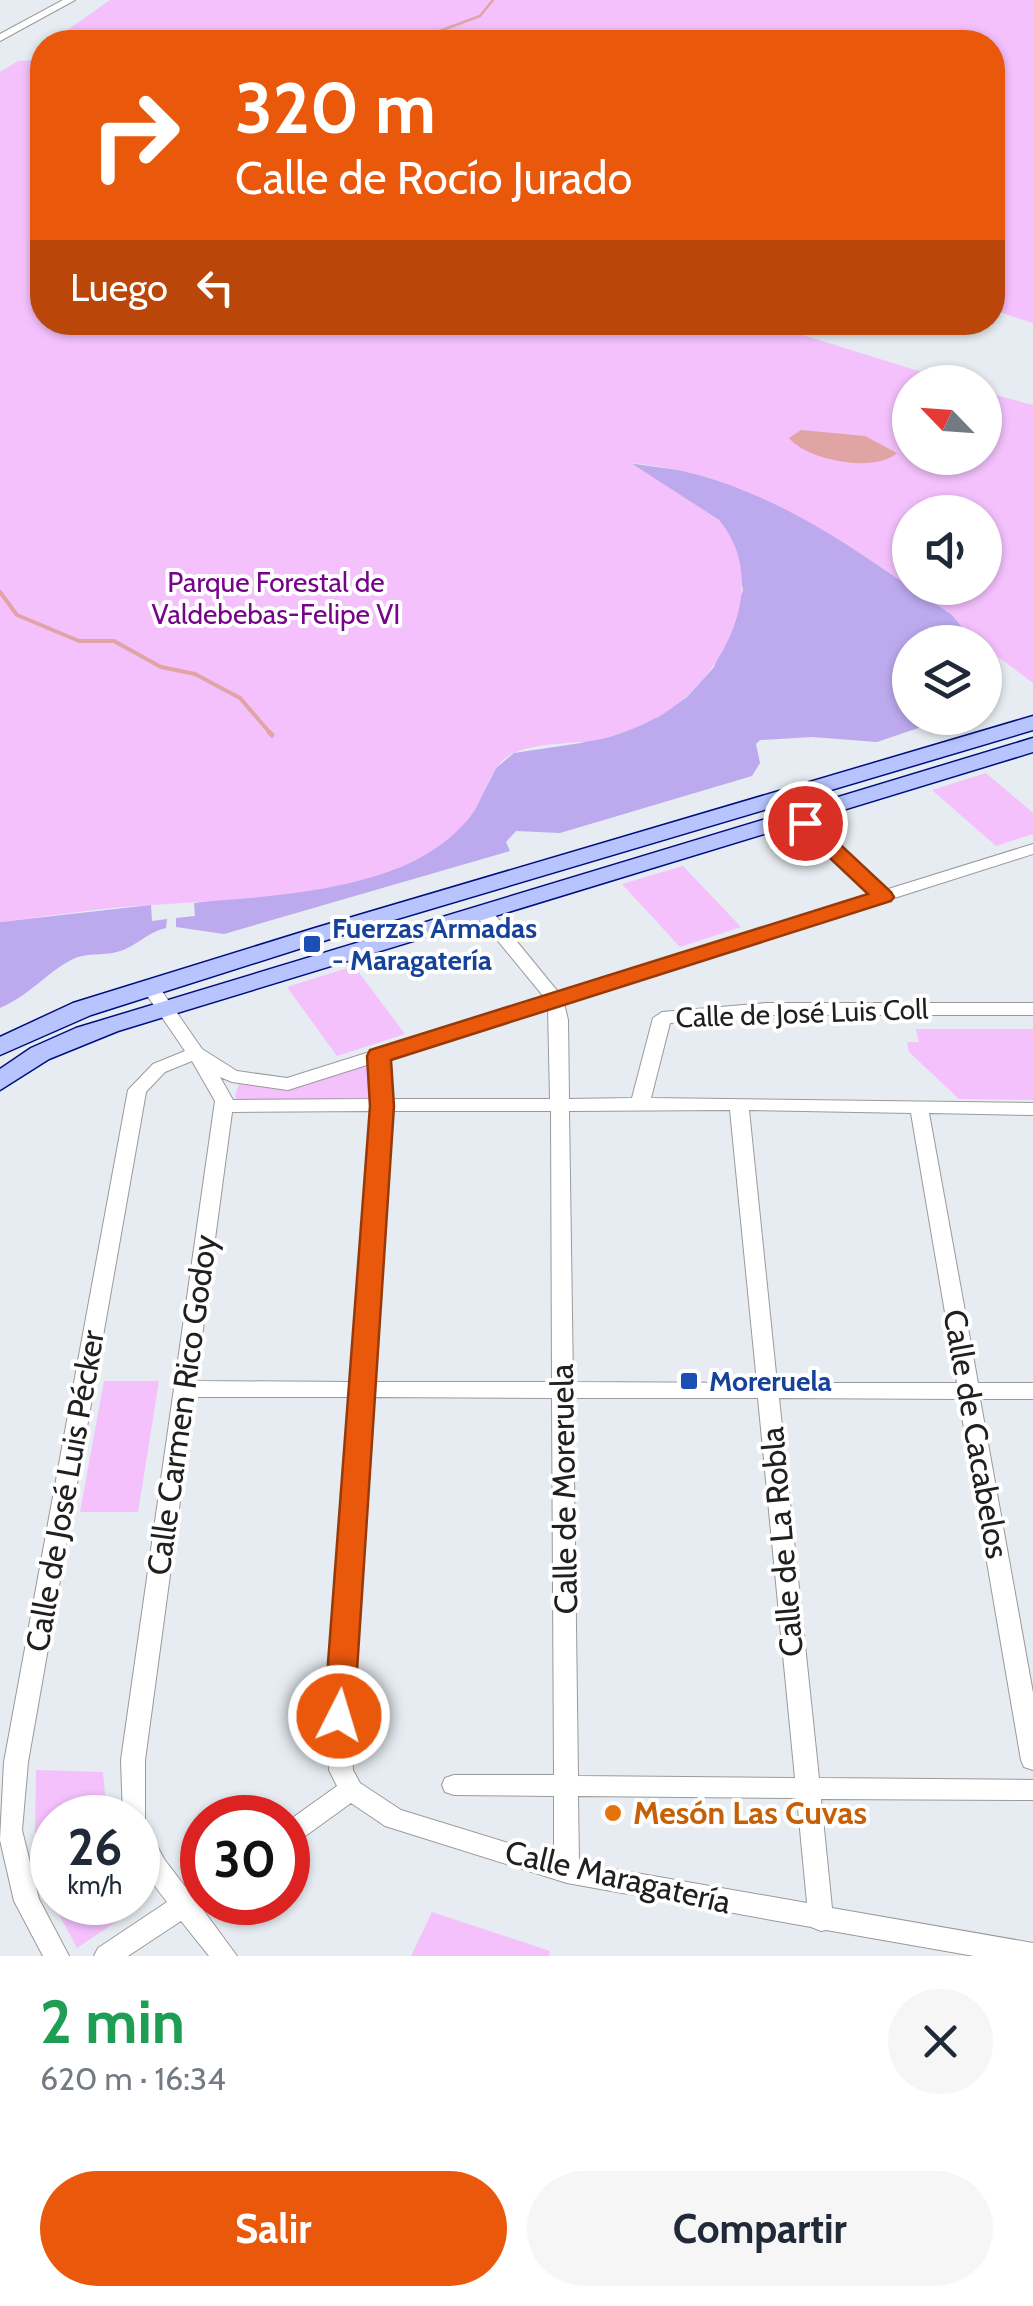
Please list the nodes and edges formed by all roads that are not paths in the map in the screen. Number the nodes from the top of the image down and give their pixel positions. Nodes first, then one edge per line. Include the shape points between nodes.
1 (70, 0) edge
2 (2, 36) edge
3 (1033, 723) edge
4 (1033, 745) edge
5 (803, 815) junction
6 (1033, 849) edge
7 (883, 897) junction
8 (477, 914) junction
9 (159, 998) junction
10 (555, 1000) junction
11 (1033, 1009) edge
12 (0, 1047) edge
13 (196, 1052) junction
14 (378, 1056) junction
15 (0, 1082) edge
16 (739, 1104) junction
17 (640, 1105) junction
18 (224, 1106) junction
19 (382, 1106) junction
20 (561, 1106) junction
21 (918, 1108) junction
22 (1033, 1110) edge
23 (183, 1389) junction
24 (361, 1390) junction
25 (768, 1390) junction
26 (968, 1390) junction
27 (564, 1391) junction
28 (1033, 1391) edge
29 (1033, 1760) edge
30 (454, 1784) dead end
31 (568, 1787) junction
32 (351, 1790) junction
33 (806, 1790) junction
34 (1033, 1790) edge
35 (134, 1795) edge
36 (310, 1819) edge
37 (567, 1872) junction
38 (160, 1873) edge
39 (180, 1889) edge
40 (180, 1908) edge
41 (821, 1920) junction
42 (207, 1925) edge
43 (1033, 1955) edge
44 (56, 1956) edge
45 (107, 1956) edge
46 (224, 1956) edge

1 - 2 street
3 - 9 street via 324,932
4 - 5 street
5 - 7 street
5 - 8 street
6 - 7 street
7 - 10 street
8 - 9 street via 386,944
8 - 10 street via 488,918
9 - 12 street via 58,1018
9 - 13 street
9 - 15 street
10 - 14 street
10 - 20 street, Calle de Moreruela
11 - 17 street, Calle de José Luis Coll via 766,1009 662,1018
13 - 14 street via 232,1076 280,1084
13 - 18 street
13 - 44 street, Calle de José Luis Pécker via 159,1068 137,1090 16,1762 10,1830 27,1901
14 - 19 street
16 - 17 street
16 - 21 street
16 - 25 street, Calle de La Robla
17 - 20 street
18 - 19 street
18 - 23 street, Calle Carmen Rico Godoy
19 - 20 street
19 - 24 street
20 - 27 street, Calle de Moreruela
21 - 22 street
21 - 26 street, Calle de Cacabelos
23 - 24 street
23 - 35 street, Calle Carmen Rico Godoy via 133,1760
24 - 27 street
24 - 32 street via 339,1716 341,1770
25 - 26 street
25 - 27 street
25 - 33 street, Calle de La Robla
26 - 28 street
26 - 29 street, Calle de Cacabelos
27 - 31 street, Calle de Moreruela
30 - 31 street
31 - 33 street
31 - 37 street, Calle de Moreruela
32 - 36 street
32 - 37 street, Calle Maragatería via 394,1818
33 - 34 street
33 - 41 street, Calle de La Robla
37 - 41 street, Calle Maragatería
38 - 39 street
40 - 45 street
41 - 43 street, Calle Maragatería
42 - 46 street

